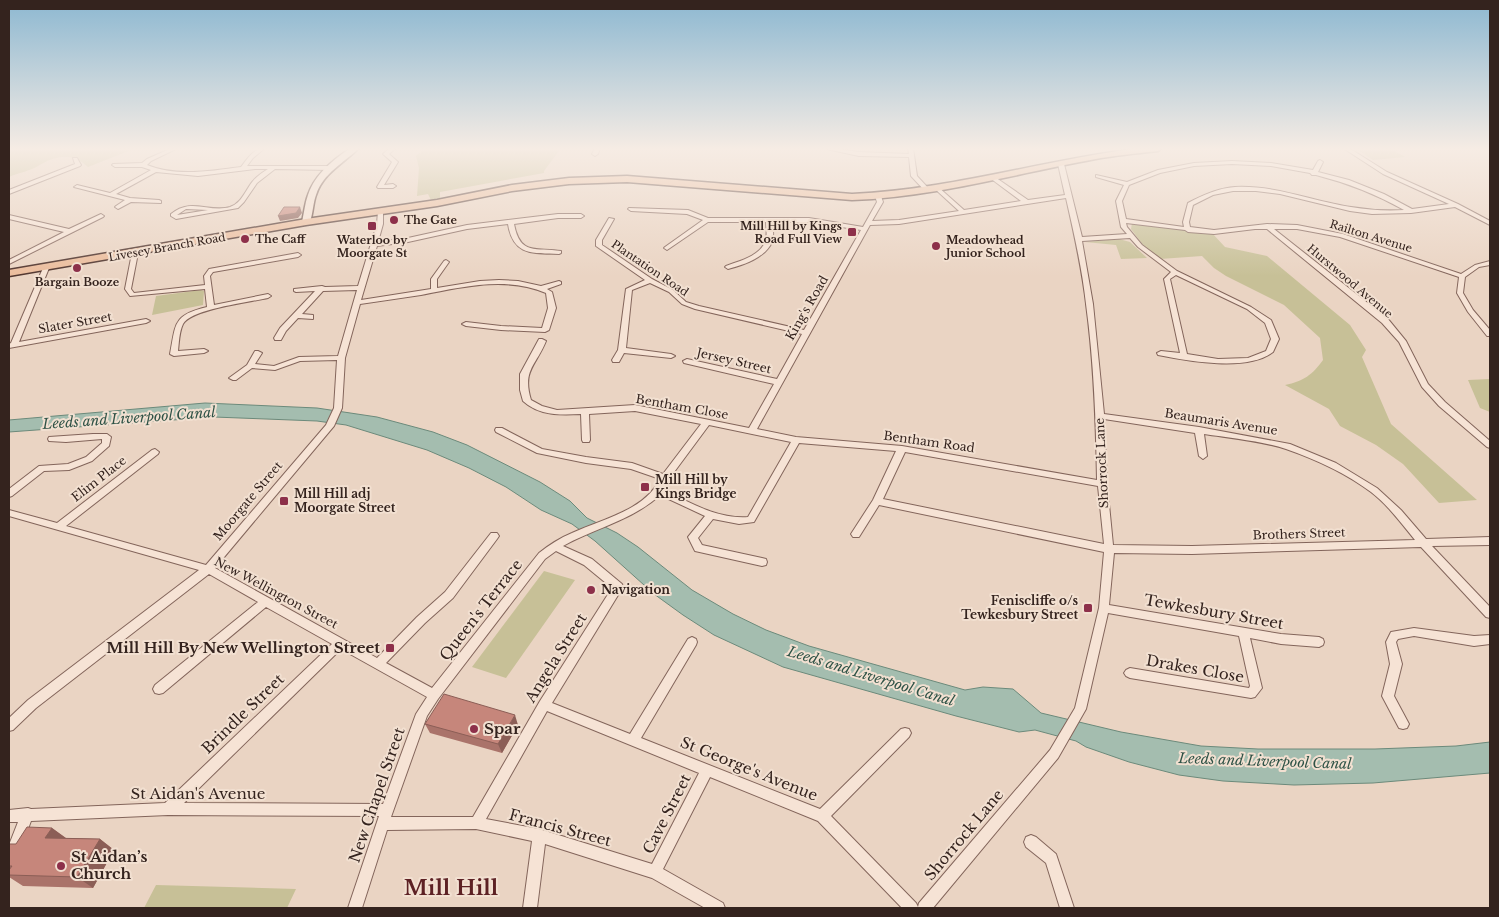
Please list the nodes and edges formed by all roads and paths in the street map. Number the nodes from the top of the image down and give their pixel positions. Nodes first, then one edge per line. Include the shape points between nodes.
1 (96, 191) edge
2 (118, 191) edge
3 (249, 191) edge
4 (314, 191) edge
5 (497, 191) edge
6 (783, 191) edge
7 (918, 191) edge
8 (934, 191) edge
9 (1011, 191) edge
10 (1067, 191) edge
11 (1124, 191) edge
12 (1228, 191) edge
13 (1265, 191) edge
14 (1372, 191) edge
15 (1424, 191) edge
16 (112, 194) junction
17 (878, 196) junction
18 (1068, 196) junction
19 (130, 200) junction
20 (159, 202) dead end
21 (1026, 202) junction
22 (1456, 205) junction
23 (118, 207) dead end
24 (631, 209) dead end
25 (219, 210) junction
26 (1411, 211) junction
27 (380, 212) junction
28 (963, 212) junction
29 (100, 216) dead end
30 (581, 216) dead end
31 (9, 217) edge
32 (611, 218) dead end
33 (769, 219) junction
34 (707, 220) junction
35 (1124, 221) junction
36 (306, 222) junction
37 (511, 223) junction
38 (1490, 223) edge
39 (867, 226) junction
40 (1267, 226) junction
41 (1297, 227) junction
42 (1188, 230) junction
43 (68, 231) junction
44 (1131, 236) junction
45 (1080, 239) junction
46 (1287, 241) junction
47 (374, 244) junction
48 (667, 248) dead end
49 (559, 252) dead end
50 (135, 253) junction
51 (298, 255) dead end
52 (10, 260) edge
53 (446, 262) dead end
54 (1490, 262) edge
55 (728, 267) dead end
56 (46, 268) junction
57 (1175, 272) junction
58 (9, 273) edge
59 (1462, 276) junction
60 (650, 280) junction
61 (559, 283) dead end
62 (207, 287) junction
63 (322, 288) junction
64 (362, 288) junction
65 (544, 288) junction
66 (434, 289) junction
67 (296, 290) dead end
68 (268, 296) dead end
69 (358, 302) junction
70 (211, 306) junction
71 (298, 316) junction
72 (310, 317) dead end
73 (146, 321) dead end
74 (466, 324) dead end
75 (806, 333) junction
76 (1490, 334) edge
77 (544, 335) junction
78 (278, 338) dead end
79 (12, 346) edge
80 (622, 350) junction
81 (204, 351) dead end
82 (258, 353) dead end
83 (1160, 353) dead end
84 (671, 356) dead end
85 (1184, 356) junction
86 (341, 358) junction
87 (616, 360) dead end
88 (687, 362) dead end
89 (250, 366) junction
90 (233, 378) dead end
91 (777, 382) junction
92 (585, 411) junction
93 (1100, 416) junction
94 (707, 422) junction
95 (499, 430) dead end
96 (1199, 430) junction
97 (751, 432) junction
98 (52, 439) dead end
99 (586, 440) dead end
100 (796, 440) junction
101 (1490, 445) edge
102 (902, 449) junction
103 (155, 452) dead end
104 (1203, 456) dead end
105 (665, 478) junction
106 (1102, 484) junction
107 (659, 491) junction
108 (9, 494) edge
109 (877, 501) junction
110 (9, 512) edge
111 (712, 514) junction
112 (58, 527) junction
113 (856, 534) dead end
114 (494, 536) dead end
115 (1490, 542) edge
116 (1424, 544) junction
117 (555, 546) junction
118 (1109, 549) junction
119 (762, 562) dead end
120 (208, 569) junction
121 (266, 601) junction
122 (1104, 608) junction
123 (1490, 614) edge
124 (1243, 632) junction
125 (1490, 640) edge
126 (341, 642) junction
127 (692, 642) dead end
128 (1319, 642) dead end
129 (380, 663) junction
130 (1130, 673) dead end
131 (159, 689) dead end
132 (434, 695) junction
133 (544, 705) junction
134 (1403, 724) dead end
135 (9, 726) edge
136 (906, 733) dead end
137 (633, 740) junction
138 (707, 770) junction
139 (168, 809) junction
140 (387, 810) junction
141 (28, 814) junction
142 (9, 816) edge
143 (822, 816) junction
144 (476, 823) junction
145 (382, 824) junction
146 (540, 836) junction
147 (1031, 842) dead end
148 (9, 861) edge
149 (655, 872) junction
150 (355, 908) edge
151 (530, 908) edge
152 (718, 908) edge
153 (911, 908) edge
154 (924, 908) edge
155 (1066, 908) edge

1 - 16 street
2 - 16 street
3 - 25 street via 238,205
4 - 36 street
5 - 27 main road, Livesey Branch Road
6 - 17 main road, Livesey Branch Road
7 - 17 main road, Livesey Branch Road
8 - 28 street
9 - 21 street
10 - 18 street, Shorrock Lane
11 - 35 street via 1119,201
12 - 42 street via 1201,196 1190,204 1186,222
13 - 26 street via 1372,212
14 - 26 street
15 - 22 street
16 - 19 street
17 - 39 street, King's Road via 880,202
18 - 21 street
18 - 45 street, Shorrock Lane
19 - 20 street
19 - 23 street
21 - 28 street
22 - 26 street
22 - 38 street
24 - 34 street via 688,212
25 - 25 street via 188,207 172,215 176,217
27 - 36 main road, Livesey Branch Road
27 - 47 street, Moorgate Street
28 - 39 street
29 - 43 street
30 - 37 street
31 - 43 street
32 - 60 street, Plantation Road via 599,246
33 - 34 street
33 - 39 street
33 - 55 street via 768,242 762,250 744,262
34 - 48 street
35 - 42 street, Railton Avenue
35 - 44 street
36 - 50 main road, Livesey Branch Road
37 - 47 street via 467,227
37 - 49 street via 516,244 525,249
39 - 75 street, King's Road
40 - 41 street, Railton Avenue
40 - 42 street, Railton Avenue via 1228,232
40 - 46 street, Hurstwood Avenue
41 - 46 street
41 - 59 street, Railton Avenue via 1341,235
43 - 52 street
44 - 45 street
44 - 57 street
45 - 93 street, Shorrock Lane via 1090,304
46 - 101 street, Hurstwood Avenue via 1385,321 1402,341 1425,385
47 - 64 street, Moorgate Street
50 - 56 main road, Livesey Branch Road
50 - 62 street via 128,289 132,295
51 - 62 street via 211,270 207,276
53 - 66 street via 434,279
54 - 59 street
56 - 58 main road, Livesey Branch Road
56 - 79 street
57 - 85 street via 1167,280
57 - 85 street via 1249,308 1268,322 1275,339 1269,352 1249,360 1218,361
59 - 76 street via 1460,293 1470,311
60 - 75 street, Plantation Road via 697,308
60 - 80 street via 629,289
61 - 65 street
62 - 70 street
63 - 64 street
63 - 67 street
63 - 71 street
64 - 69 street, Moorgate Street
65 - 66 street via 482,282
65 - 77 street via 549,292 552,308
66 - 69 street
68 - 70 street
69 - 86 street, Moorgate Street
70 - 81 street via 185,317 180,323 174,354
71 - 72 street
71 - 78 street
73 - 79 street, Slater Street
74 - 77 street
75 - 91 street, King's Road
77 - 92 street, Bentham Close via 522,376 527,401 556,413
80 - 84 street
80 - 87 street
82 - 89 street
83 - 85 street
86 - 89 street via 299,359 275,368
86 - 120 street, Moorgate Street via 338,408 330,426
88 - 91 street, Jersey Street
89 - 90 street
91 - 97 street, King's Road
92 - 94 street, Bentham Close via 635,408
92 - 99 street
93 - 96 street, Beaumaris Avenue
93 - 106 street, Shorrock Lane
94 - 97 street, Bentham Close
94 - 105 street
95 - 105 street via 540,451 632,466
96 - 104 street
96 - 116 street, Beaumaris Avenue via 1287,446 1333,465 1374,490 1398,512
97 - 100 street, Bentham Road
98 - 108 street via 66,441 94,435 107,437 106,444 89,459 69,467 42,468
100 - 102 street, Bentham Road
100 - 111 street via 751,520 738,522
102 - 106 street, Bentham Road
102 - 109 street
103 - 112 street, Elim Place
105 - 107 street
106 - 118 street, Shorrock Lane
107 - 111 street
107 - 117 street, Queen's Terrace via 636,509
109 - 113 street
109 - 118 street, Brothers Street
110 - 112 street, New Wellington Street
111 - 119 street via 693,537 698,548
112 - 120 street, New Wellington Street
114 - 129 street via 449,595
115 - 116 street, Brothers Street
116 - 118 street, Brothers Street
116 - 123 street, Beaumaris Avenue
117 - 132 street, Queen's Terrace via 542,556
117 - 133 street, Angela Street via 588,562 618,587
118 - 122 street, Shorrock Lane
120 - 121 street, New Wellington Street
120 - 135 street, Moorgate Street via 32,704
121 - 126 street, New Wellington Street
121 - 131 street
122 - 124 street, Tewkesbury Street
122 - 154 street, Shorrock Lane via 1080,709 1054,754
124 - 128 street, Tewkesbury Street
124 - 130 street, Drakes Close via 1256,688 1251,693
125 - 134 street via 1474,641 1414,632 1395,635 1391,642 1396,664 1388,696
126 - 129 street, New Wellington Street
126 - 139 street, Brindle Street
127 - 137 street
129 - 132 street, New Wellington Street
132 - 140 street, New Chapel Street via 422,714
133 - 137 street, St George's Avenue
133 - 144 street, Angela Street
136 - 143 street
137 - 138 street, St George's Avenue
138 - 143 street, St George's Avenue
138 - 149 street, Cave Street
139 - 140 street, St Aidan's Avenue
139 - 141 street, St Aidan's Avenue
140 - 145 street, New Chapel Street
141 - 142 street, St Aidan's Avenue
141 - 148 street
143 - 153 street, St George's Avenue
144 - 145 street, Francis Street
144 - 146 street, Francis Street
145 - 150 street, New Chapel Street
146 - 149 street, Francis Street
146 - 151 street
147 - 155 street via 1051,860
149 - 152 street, Francis Street

